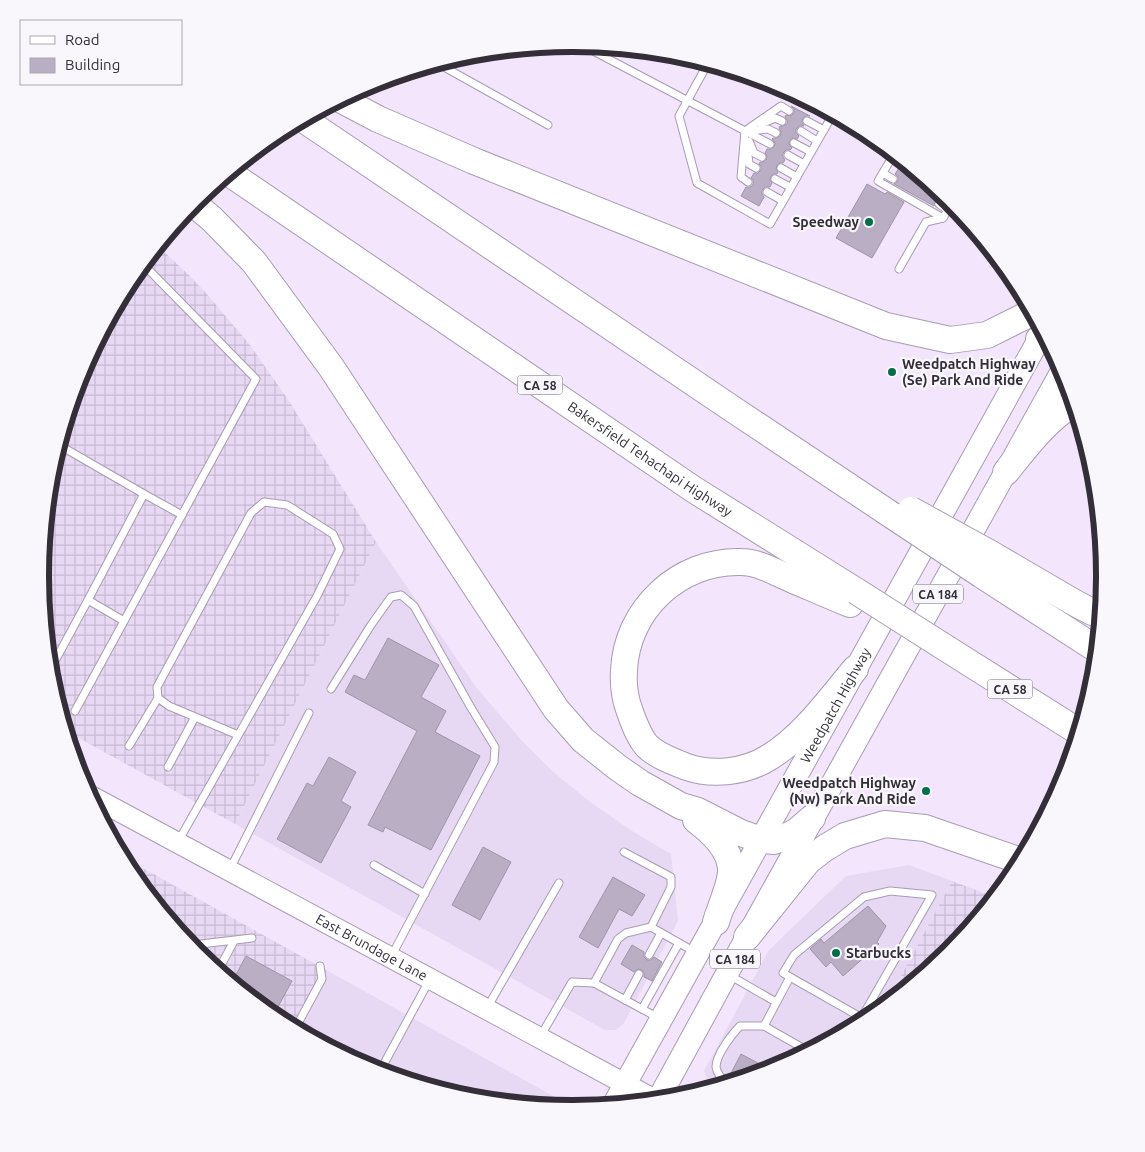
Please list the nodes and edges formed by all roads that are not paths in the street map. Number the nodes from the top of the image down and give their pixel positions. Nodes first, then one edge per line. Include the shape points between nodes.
1 (597, 53) edge
2 (446, 68) edge
3 (705, 69) edge
4 (687, 100) junction
5 (348, 103) edge
6 (789, 111) dead end
7 (830, 120) edge
8 (782, 121) dead end
9 (807, 121) dead end
10 (309, 123) edge
11 (548, 124) dead end
12 (824, 130) junction
13 (745, 131) junction
14 (801, 132) dead end
15 (776, 133) dead end
16 (817, 141) junction
17 (794, 143) dead end
18 (770, 144) dead end
19 (811, 152) junction
20 (788, 155) dead end
21 (762, 158) dead end
22 (891, 160) edge
23 (804, 164) junction
24 (756, 168) dead end
25 (781, 168) dead end
26 (882, 174) junction
27 (235, 176) edge
28 (797, 177) junction
29 (775, 179) dead end
30 (893, 179) dead end
31 (748, 182) dead end
32 (790, 188) junction
33 (767, 192) dead end
34 (782, 201) junction
35 (938, 204) dead end
36 (942, 205) edge
37 (200, 209) edge
38 (947, 211) edge
39 (943, 218) junction
40 (148, 269) edge
41 (899, 269) dead end
42 (1026, 315) edge
43 (1040, 340) edge
44 (1057, 379) edge
45 (1068, 407) edge
46 (65, 449) edge
47 (1006, 472) junction
48 (144, 494) junction
49 (182, 515) junction
50 (987, 565) junction
51 (853, 598) junction
52 (88, 600) junction
53 (1095, 612) edge
54 (124, 621) junction
55 (1092, 645) edge
56 (56, 660) edge
57 (855, 669) junction
58 (331, 689) dead end
59 (158, 698) junction
60 (74, 711) dead end
61 (309, 713) dead end
62 (195, 717) junction
63 (1073, 728) edge
64 (238, 735) junction
65 (129, 746) dead end
66 (168, 767) dead end
67 (100, 801) edge
68 (681, 806) junction
69 (812, 818) junction
70 (761, 840) junction
71 (177, 843) junction
72 (624, 852) dead end
73 (1013, 858) edge
74 (374, 865) dead end
75 (229, 871) junction
76 (559, 883) dead end
77 (425, 894) junction
78 (716, 922) junction
79 (651, 927) junction
80 (661, 933) junction
81 (747, 937) junction
82 (252, 938) dead end
83 (234, 941) junction
84 (201, 945) edge
85 (688, 948) junction
86 (649, 955) dead end
87 (391, 958) junction
88 (221, 965) edge
89 (320, 966) dead end
90 (639, 974) dead end
91 (726, 974) junction
92 (786, 975) junction
93 (430, 979) junction
94 (594, 983) junction
95 (625, 1000) junction
96 (776, 1002) junction
97 (867, 1008) edge
98 (486, 1009) junction
99 (651, 1014) junction
100 (854, 1017) edge
101 (298, 1022) edge
102 (764, 1026) junction
103 (540, 1038) junction
104 (801, 1047) edge
105 (384, 1064) edge
106 (721, 1078) edge
107 (626, 1084) junction
108 (661, 1092) edge
109 (646, 1094) edge
110 (618, 1098) edge

1 - 4 lane
2 - 11 lane
3 - 4 lane
4 - 13 lane
4 - 34 lane via 679,116 697,183 770,224
5 - 42 highway via 474,161 886,326 950,340 987,335
6 - 13 lane via 781,106
7 - 12 lane
8 - 13 lane via 775,118
9 - 12 lane
10 - 50 highway, bridge via 734,410
12 - 16 lane
13 - 15 lane via 768,129
13 - 18 lane
13 - 21 lane via 754,153
13 - 24 lane via 749,164
13 - 31 lane via 741,177
14 - 16 lane
16 - 19 lane
17 - 19 lane
19 - 23 lane
20 - 23 lane
22 - 26 lane
23 - 28 lane
25 - 28 lane
26 - 30 lane
26 - 39 lane via 878,181
27 - 51 highway, Bakersfield Tehachapi Highway / CA 58
28 - 32 lane
29 - 32 lane
32 - 34 lane
33 - 34 lane
35 - 36 lane
37 - 68 highway via 254,262 331,367 556,709 583,740 617,767
38 - 39 lane
39 - 41 lane via 926,222
40 - 49 lane via 256,380
43 - 57 main road, Weedpatch Highway / CA 184
44 - 47 main road, CA 184
45 - 47 highway via 1038,434
46 - 48 lane
47 - 69 main road, CA 184
48 - 49 lane
48 - 52 lane
49 - 54 lane
50 - 53 highway
50 - 55 highway
51 - 57 highway via 742,562 703,567 683,575 650,601 629,639 623,684 627,705 647,745 678,764 695,770 728,772 756,764 783,748 812,720
51 - 63 highway, CA 58, bridge via 940,645
52 - 54 lane
52 - 56 lane
54 - 60 lane
57 - 70 main road, Weedpatch Highway / CA 184
58 - 77 lane via 391,597 402,595 414,606 495,747 494,762
59 - 62 lane
59 - 64 lane via 157,687 251,514 264,502 287,505 333,534 340,549
59 - 65 lane
61 - 75 lane
62 - 64 lane
62 - 66 lane
64 - 71 lane
67 - 71 main road, East Brundage Lane
68 - 70 highway
68 - 78 highway via 722,844 729,857 731,871
69 - 70 highway via 786,837 774,841
69 - 81 main road, CA 184
70 - 78 main road, Weedpatch Highway / CA 184
71 - 75 main road, East Brundage Lane
72 - 79 lane via 671,877 671,887
73 - 81 highway via 924,828 885,824 845,836 808,861
74 - 77 lane
75 - 87 main road, East Brundage Lane
76 - 98 lane
77 - 87 lane
78 - 85 main road, Weedpatch Highway / CA 184
79 - 80 lane
79 - 94 lane via 626,933 618,939
80 - 85 lane
80 - 86 lane
81 - 91 main road, CA 184
82 - 83 lane
83 - 84 lane
83 - 88 lane
85 - 99 main road, Weedpatch Highway / CA 184
87 - 93 main road, East Brundage Lane
89 - 101 lane via 322,979
90 - 95 lane
91 - 96 lane
91 - 108 main road, CA 184
92 - 96 lane
92 - 97 lane via 794,955 864,897 890,891 932,895
92 - 100 lane
93 - 98 main road, East Brundage Lane
93 - 105 lane
94 - 95 lane
94 - 103 lane via 572,982
95 - 99 lane
96 - 102 lane
98 - 103 main road, East Brundage Lane
99 - 107 main road, Weedpatch Highway / CA 184
102 - 104 lane
102 - 106 lane via 740,1026 734,1032 716,1064
103 - 107 main road, East Brundage Lane
107 - 109 main road, East Brundage Lane
107 - 110 main road, Weedpatch Highway / CA 184

